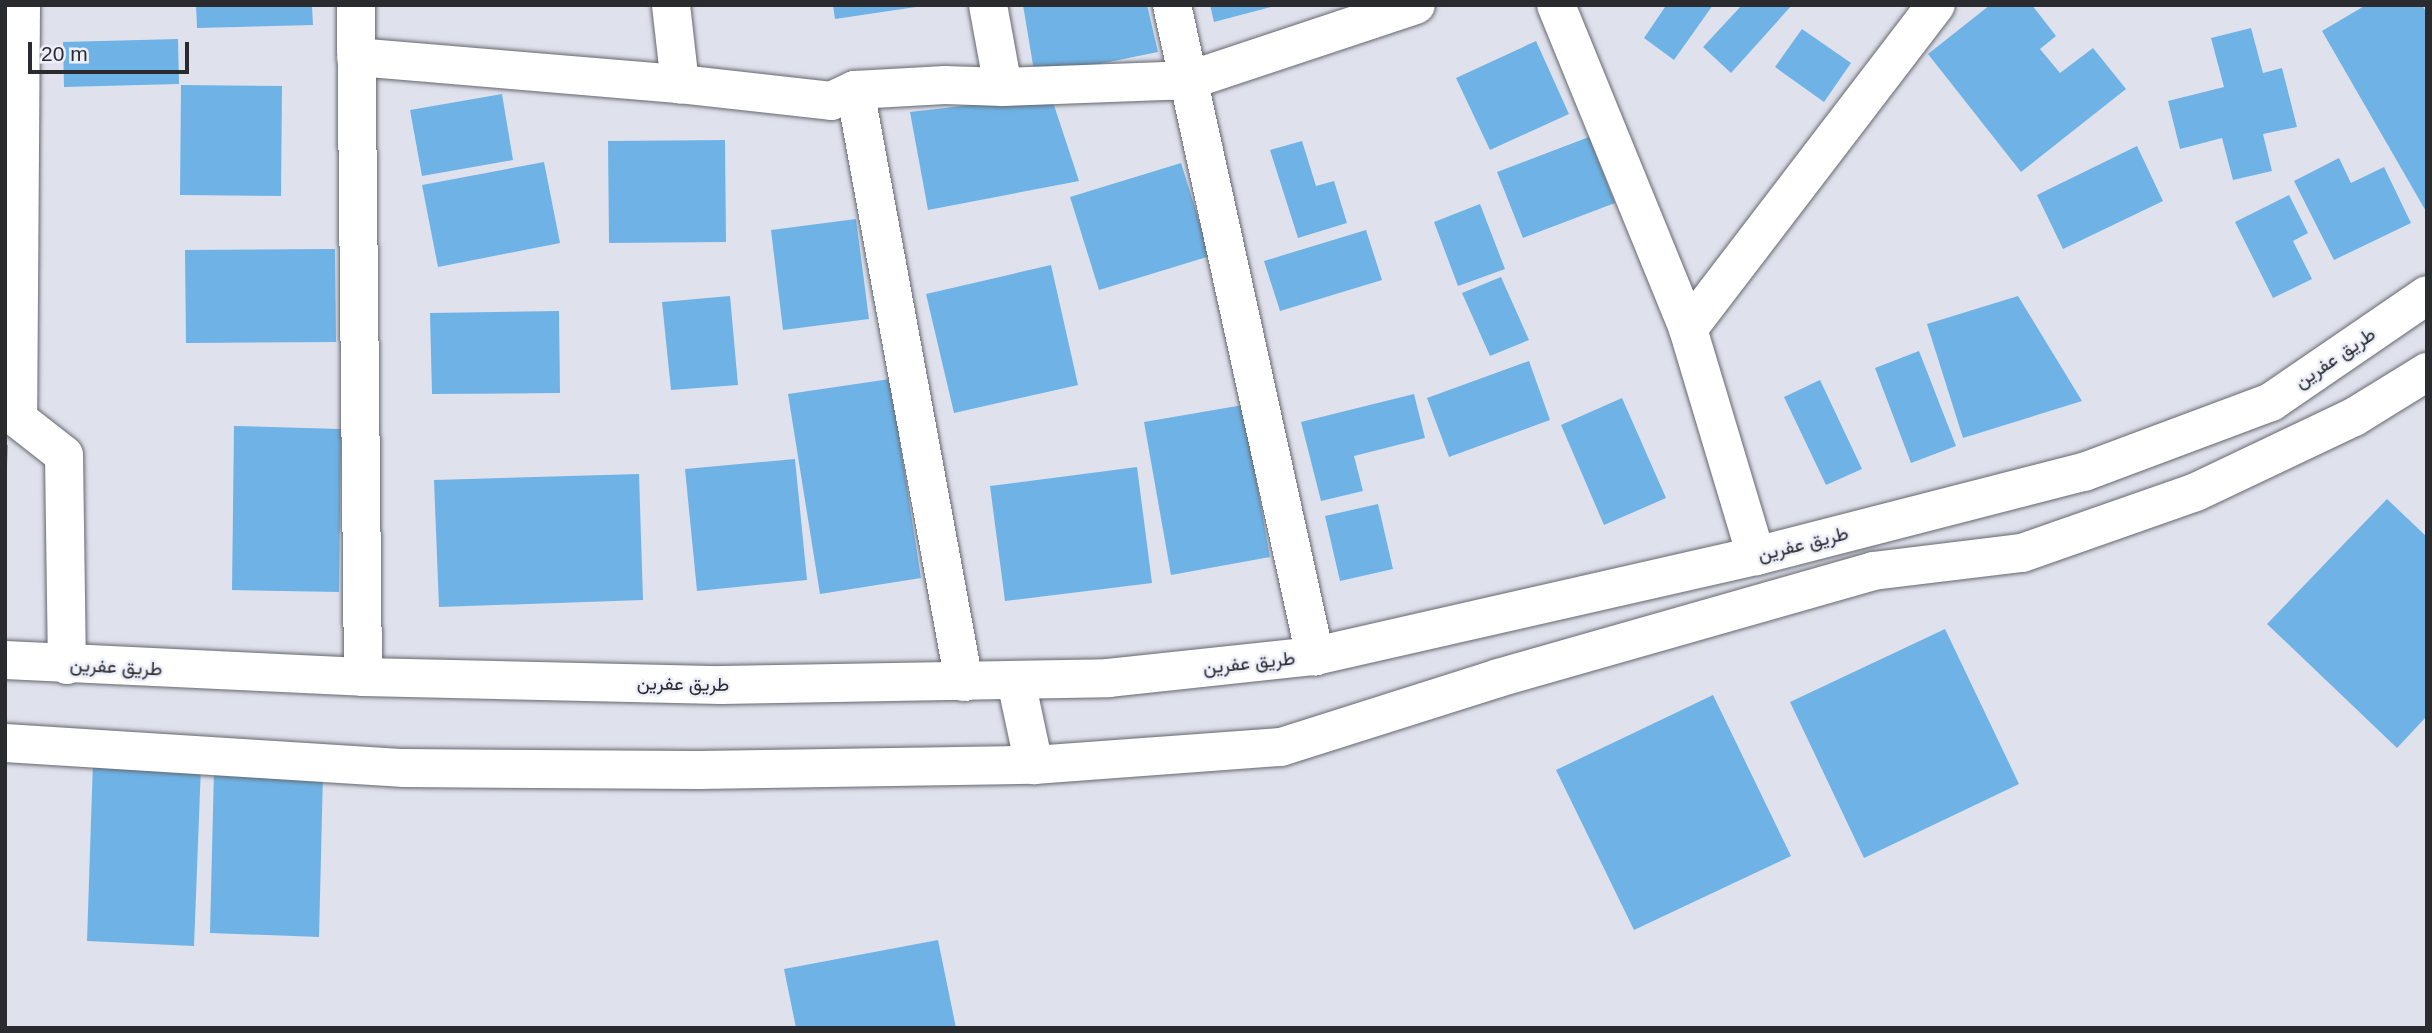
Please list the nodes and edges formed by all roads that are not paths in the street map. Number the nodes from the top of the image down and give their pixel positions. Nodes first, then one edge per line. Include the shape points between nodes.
1 (21, 5) edge
2 (356, 5) edge
3 (671, 5) edge
4 (988, 5) edge
5 (1172, 5) edge
6 (1416, 5) edge
7 (1556, 5) edge
8 (1936, 5) edge
9 (356, 57) junction
10 (1190, 80) junction
11 (680, 84) junction
12 (1003, 87) junction
13 (855, 90) junction
14 (2427, 295) edge
15 (1688, 329) junction
16 (2427, 372) edge
17 (1756, 556) junction
18 (1315, 656) junction
19 (5, 660) edge
20 (67, 665) junction
21 (363, 677) junction
22 (1017, 681) junction
23 (964, 682) junction
24 (5, 743) edge
25 (1034, 765) junction

1 - 20 main road via 18,419 64,455
2 - 9 main road
3 - 11 main road
4 - 12 main road
5 - 10 main road
6 - 10 main road
7 - 15 main road
8 - 15 main road
9 - 11 main road
9 - 21 main road
10 - 12 main road
10 - 18 main road
11 - 13 main road via 831,101
12 - 13 main road
13 - 23 main road
14 - 17 main road, طريق عفرين via 2271,402 2084,472
15 - 17 main road
16 - 25 main road via 2354,417 2196,492 2022,553 1873,571 1498,678 1281,747
17 - 18 main road, طريق عفرين
18 - 22 main road, طريق عفرين via 1108,678
19 - 20 main road, طريق عفرين
20 - 21 main road, طريق عفرين
21 - 23 main road, طريق عفرين via 722,685
22 - 23 main road, طريق عفرين
22 - 25 main road
24 - 25 main road via 404,768

